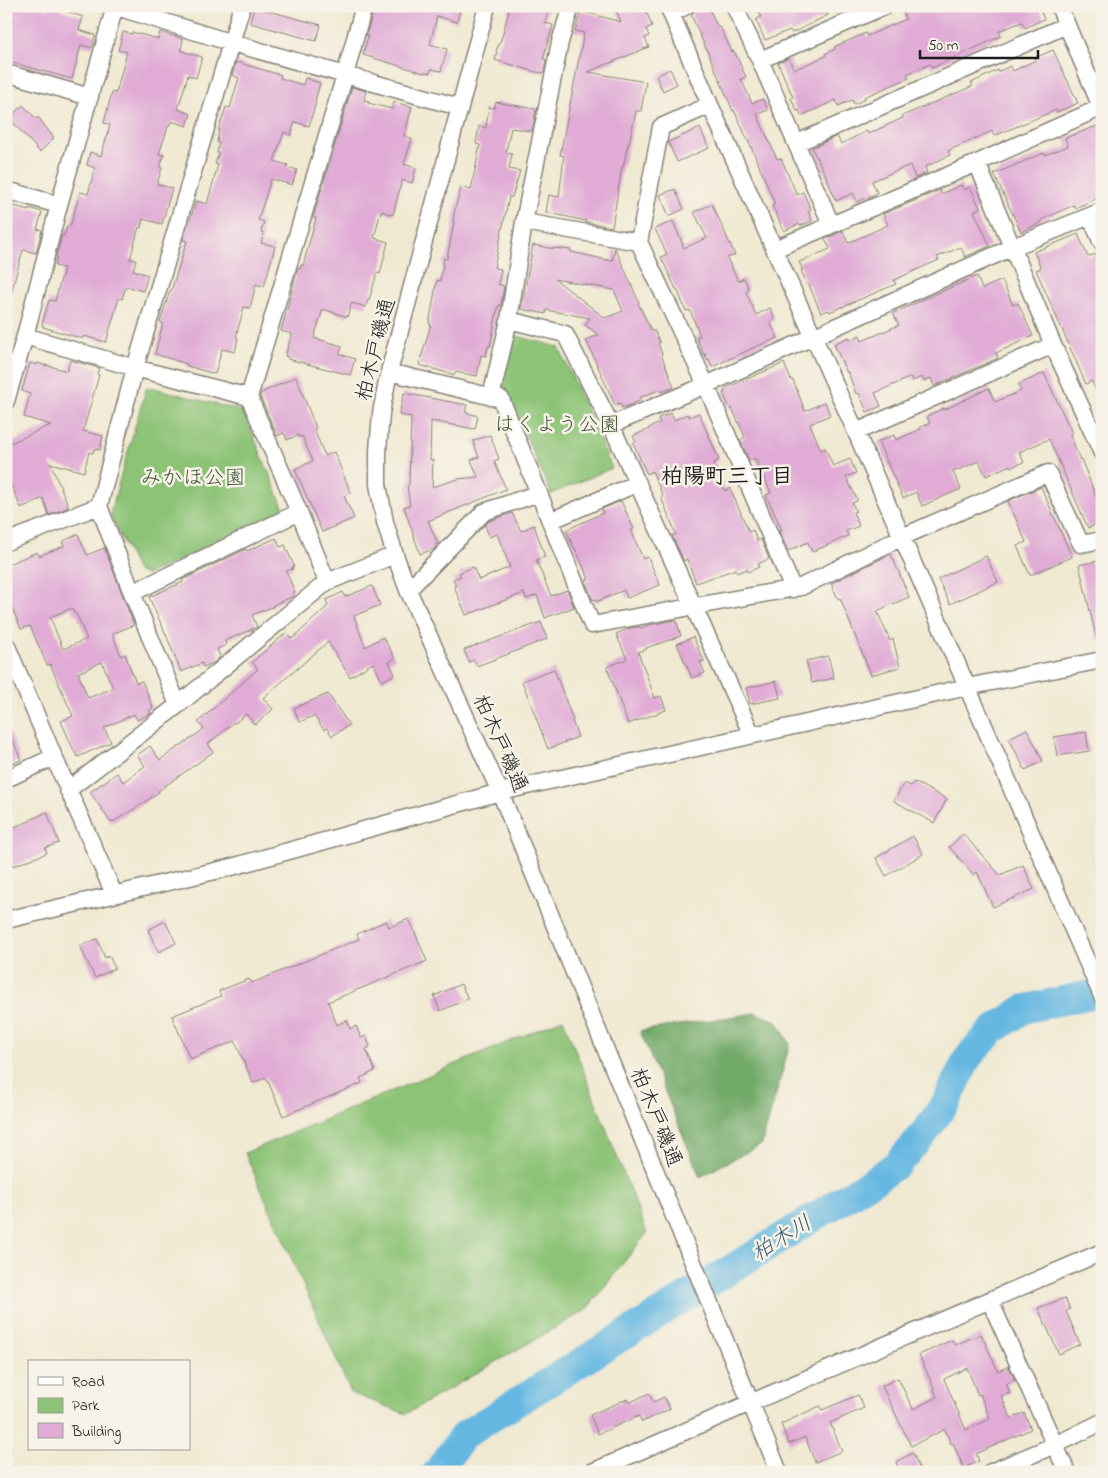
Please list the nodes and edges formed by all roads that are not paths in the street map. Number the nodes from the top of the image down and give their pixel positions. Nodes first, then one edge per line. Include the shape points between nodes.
1 (115, 6) edge
2 (242, 6) edge
3 (364, 6) edge
4 (487, 6) edge
5 (571, 6) edge
6 (734, 6) edge
7 (885, 6) edge
8 (1059, 6) edge
9 (675, 9) edge
10 (1067, 25) junction
11 (232, 43) junction
12 (760, 60) junction
13 (6, 73) edge
14 (345, 75) junction
15 (90, 97) junction
16 (710, 105) junction
17 (1101, 107) edge
18 (459, 108) junction
19 (797, 144) junction
20 (977, 163) junction
21 (6, 190) edge
22 (60, 205) junction
23 (1096, 213) edge
24 (524, 222) junction
25 (831, 224) junction
26 (639, 242) junction
27 (1102, 243) edge
28 (1013, 247) junction
29 (774, 249) junction
30 (509, 320) junction
31 (25, 336) junction
32 (814, 336) junction
33 (1053, 345) junction
34 (135, 368) junction
35 (389, 372) junction
36 (706, 385) junction
37 (249, 397) junction
38 (491, 397) junction
39 (6, 401) edge
40 (612, 425) junction
41 (856, 432) junction
42 (1102, 453) edge
43 (638, 483) junction
44 (539, 493) junction
45 (99, 506) junction
46 (299, 512) junction
47 (550, 521) junction
48 (902, 538) junction
49 (1102, 540) edge
50 (6, 542) edge
51 (395, 555) junction
52 (327, 582) junction
53 (793, 589) junction
54 (408, 590) junction
55 (132, 593) junction
56 (694, 606) junction
57 (6, 644) edge
58 (1102, 660) edge
59 (11, 670) edge
60 (967, 687) junction
61 (178, 705) junction
62 (752, 735) junction
63 (54, 758) junction
64 (6, 779) edge
65 (68, 790) junction
66 (500, 792) junction
67 (114, 894) junction
68 (6, 920) edge
69 (1102, 996) edge
70 (1102, 1252) edge
71 (990, 1300) junction
72 (750, 1403) junction
73 (1102, 1422) edge
74 (1055, 1444) junction
75 (592, 1472) edge
76 (779, 1472) edge
77 (991, 1472) edge
78 (1067, 1472) edge

1 - 11 street
1 - 15 street
2 - 11 street
3 - 14 street
4 - 18 street, 柏木戸磯通
5 - 24 street via 560,42
6 - 12 street
7 - 12 street
8 - 10 street
9 - 16 street
10 - 17 street
10 - 19 street
11 - 14 street
11 - 34 street
12 - 19 street
13 - 15 street
14 - 18 street
14 - 37 street
15 - 22 street
16 - 26 street via 661,127
16 - 29 street
17 - 20 street
18 - 35 street, 柏木戸磯通
19 - 25 street
20 - 25 street
20 - 28 street
21 - 22 street
22 - 31 street
23 - 27 street
23 - 28 street
24 - 26 street
24 - 30 street
25 - 29 street
26 - 36 street
28 - 32 street
28 - 33 street
29 - 32 street
30 - 38 street
30 - 40 street via 565,334
31 - 34 street
31 - 39 street
32 - 36 street
32 - 41 street
33 - 41 street
33 - 42 street
34 - 37 street
34 - 45 street
35 - 38 street
35 - 51 street, 柏木戸磯通 via 381,413 378,484
36 - 40 street
36 - 53 street
37 - 46 street
38 - 44 street via 501,399
40 - 43 street
41 - 48 street
43 - 47 street
43 - 56 street
44 - 47 street
44 - 54 street via 484,512
45 - 50 street
45 - 55 street
46 - 52 street
46 - 55 street
47 - 56 street via 592,625
48 - 49 street via 1048,473 1081,544
48 - 53 street
48 - 60 street
51 - 52 street
51 - 54 street, 柏木戸磯通
52 - 61 street
53 - 56 street
54 - 66 street, 柏木戸磯通
55 - 61 street
56 - 62 street
57 - 59 street
58 - 60 street
59 - 63 street
60 - 62 street
60 - 69 street
61 - 65 street
62 - 66 street
63 - 64 street
63 - 65 street
65 - 67 street
66 - 67 street via 228,868
66 - 72 street, 柏木戸磯通
67 - 68 street
70 - 71 street
71 - 72 street
71 - 74 street
72 - 75 street
72 - 76 street, 柏木戸磯通
73 - 74 street
74 - 77 street
74 - 78 street

